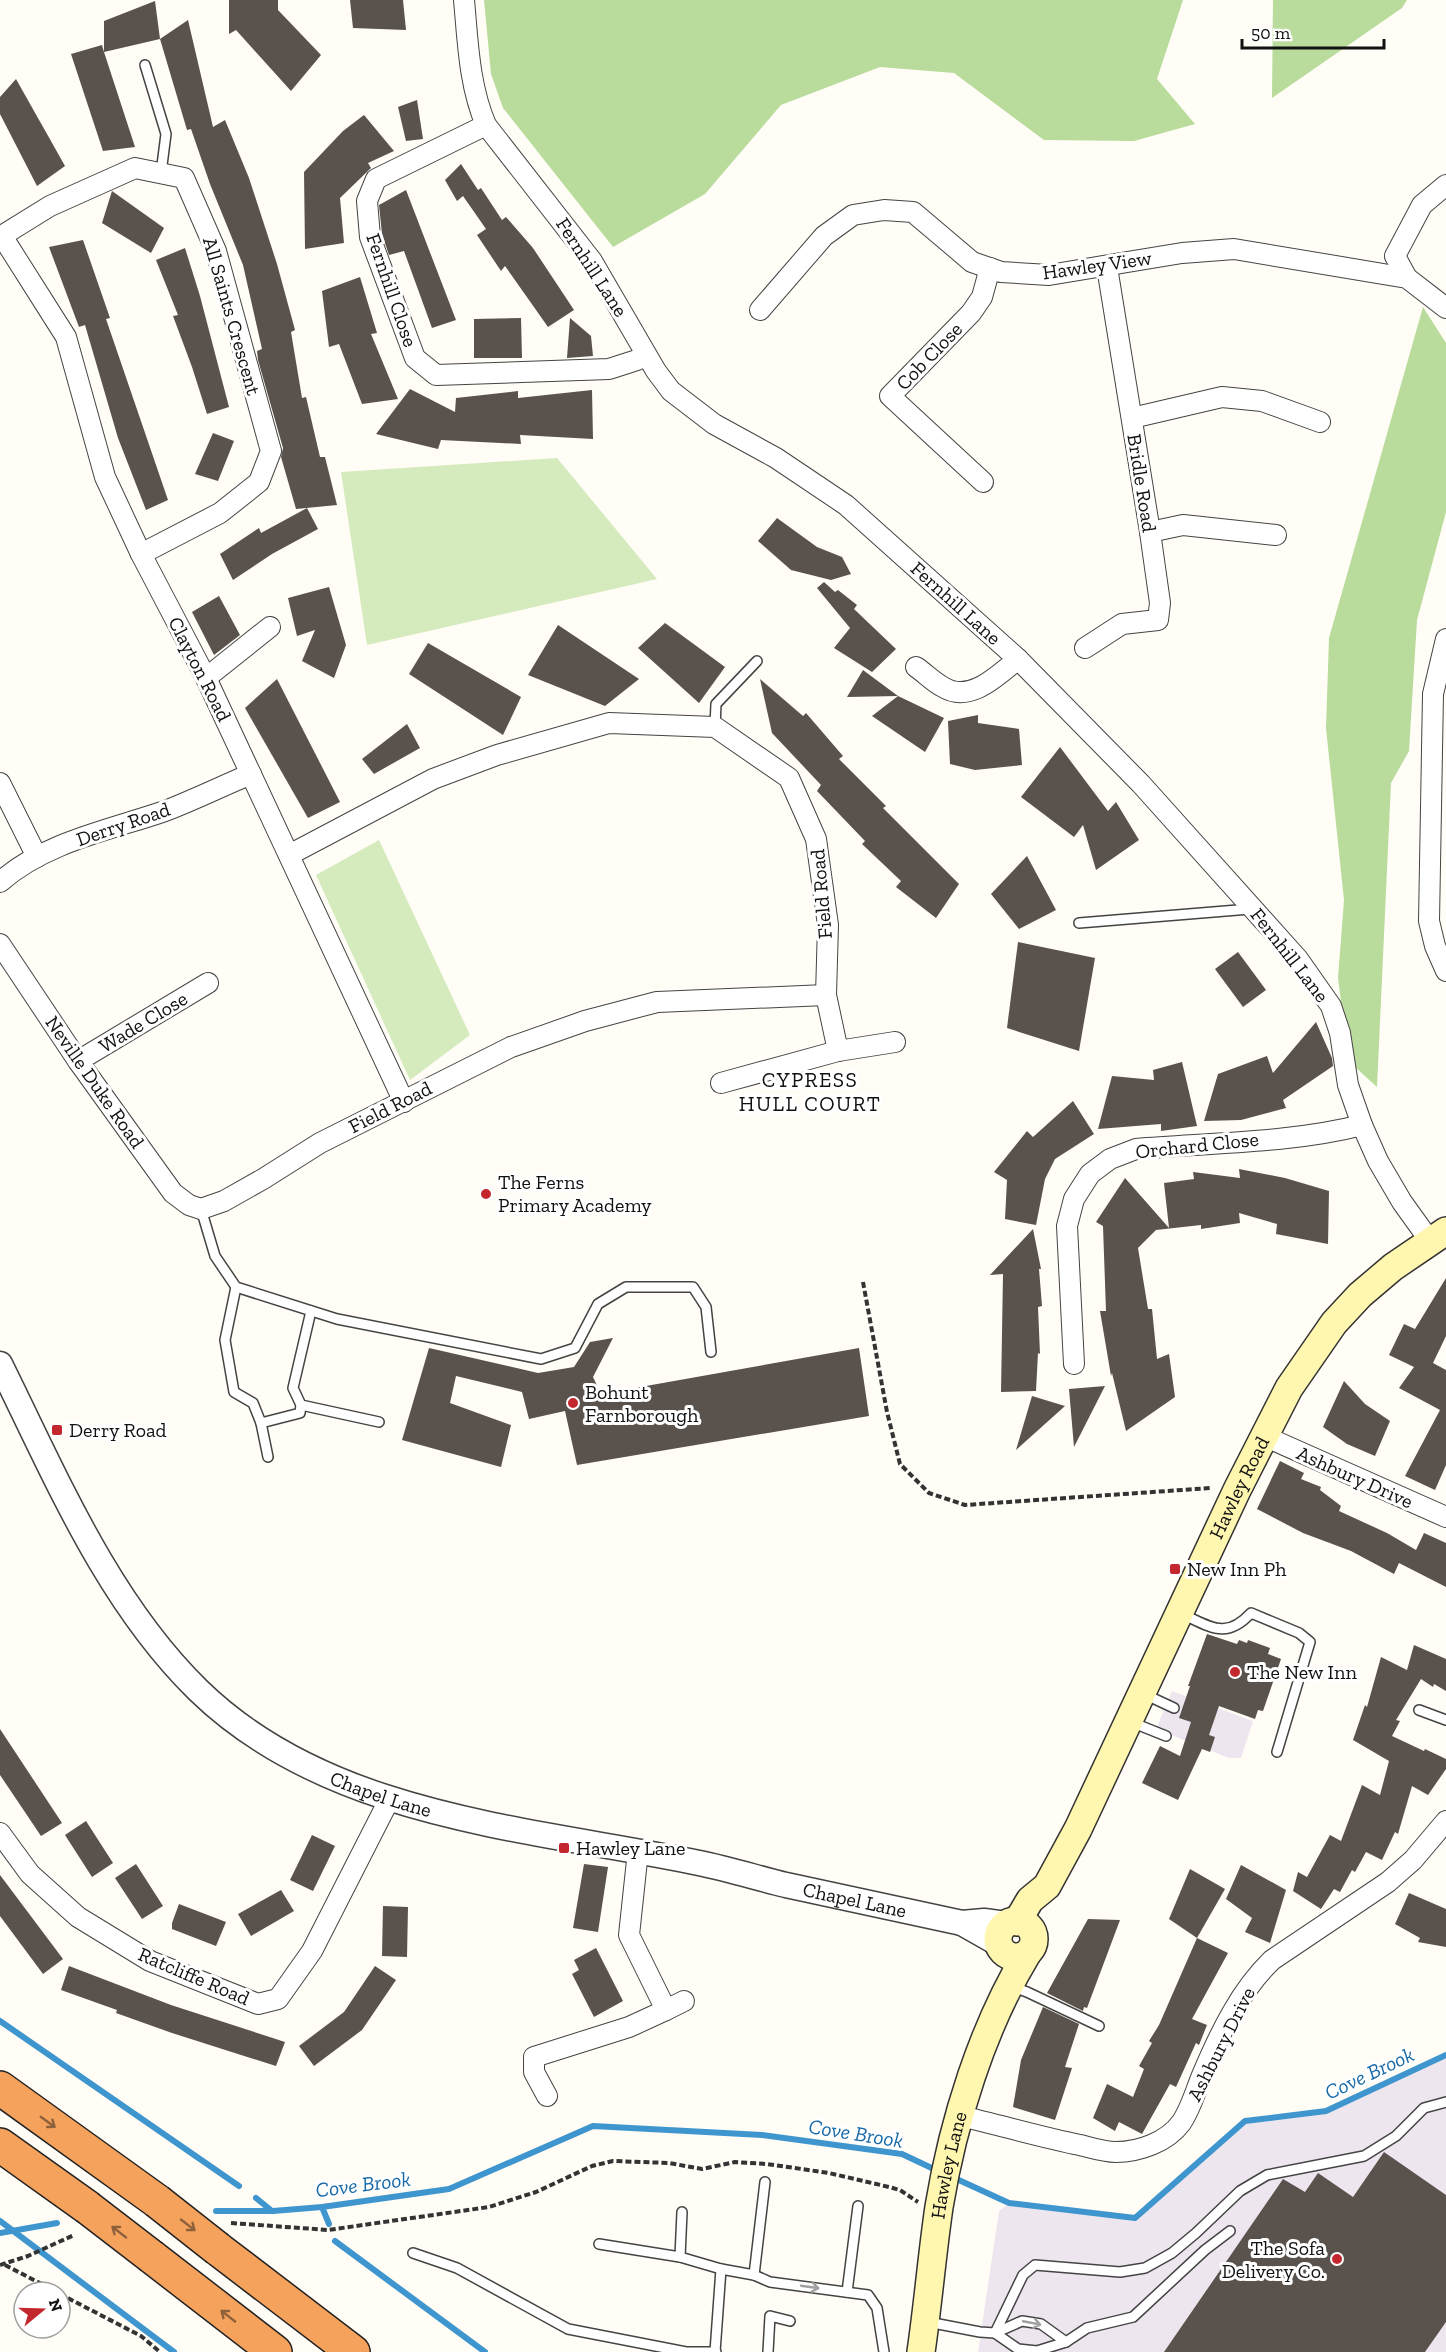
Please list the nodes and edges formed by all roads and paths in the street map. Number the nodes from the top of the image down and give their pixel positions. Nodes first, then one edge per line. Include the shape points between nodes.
1 (464, 0) edge
2 (145, 66) dead end
3 (486, 125) junction
4 (161, 173) junction
5 (1446, 185) edge
6 (1, 237) edge
7 (1107, 267) junction
8 (990, 268) junction
9 (1407, 278) junction
10 (1446, 308) edge
11 (760, 310) dead end
12 (646, 355) junction
13 (1132, 418) junction
14 (1320, 422) dead end
15 (983, 482) dead end
16 (1150, 532) junction
17 (1276, 535) dead end
18 (141, 554) junction
19 (270, 627) dead end
20 (1446, 639) edge
21 (1086, 648) dead end
22 (1018, 658) junction
23 (757, 661) dead end
24 (916, 667) dead end
25 (206, 678) junction
26 (715, 727) junction
27 (251, 774) junction
28 (0, 783) edge
29 (289, 855) junction
30 (37, 857) junction
31 (0, 882) edge
32 (1254, 908) junction
33 (1079, 923) dead end
34 (0, 944) edge
35 (1446, 971) edge
36 (208, 983) dead end
37 (826, 995) junction
38 (895, 1042) dead end
39 (838, 1051) junction
40 (78, 1061) junction
41 (721, 1083) dead end
42 (405, 1102) junction
43 (1362, 1125) junction
44 (201, 1209) junction
45 (1438, 1236) edge
46 (863, 1282) dead end
47 (236, 1287) junction
48 (311, 1311) junction
49 (711, 1352) dead end
50 (0, 1364) edge
51 (1074, 1364) dead end
52 (301, 1405) junction
53 (379, 1422) dead end
54 (261, 1423) junction
55 (1264, 1436) junction
56 (268, 1457) dead end
57 (1210, 1488) dead end
58 (1446, 1517) edge
59 (1180, 1613) junction
60 (1142, 1693) junction
61 (1174, 1708) dead end
62 (1419, 1710) dead end
63 (1446, 1720) edge
64 (1129, 1721) junction
65 (1166, 1736) dead end
66 (1277, 1752) dead end
67 (389, 1800) junction
68 (1446, 1821) edge
69 (0, 1833) edge
70 (638, 1851) junction
71 (1047, 1886) joint
72 (1014, 1938) junction
73 (1008, 1986) junction
74 (684, 2001) dead end
75 (666, 2010) junction
76 (1099, 2026) dead end
77 (0, 2088) edge
78 (547, 2096) dead end
79 (1446, 2102) edge
80 (960, 2116) junction
81 (0, 2145) edge
82 (765, 2182) dead end
83 (930, 2205) junction
84 (858, 2206) dead end
85 (682, 2212) dead end
86 (81, 2221) junction
87 (1230, 2231) dead end
88 (225, 2236) junction
89 (599, 2244) dead end
90 (413, 2253) dead end
91 (680, 2257) junction
92 (2, 2265) edge
93 (721, 2269) junction
94 (754, 2275) junction
95 (32, 2280) edge
96 (847, 2292) junction
97 (72, 2300) edge
98 (790, 2321) dead end
99 (925, 2321) junction
100 (316, 2322) junction
101 (995, 2333) junction
102 (1066, 2342) junction
103 (160, 2352) edge
104 (274, 2352) edge
105 (353, 2352) edge
106 (361, 2352) edge
107 (715, 2352) edge
108 (768, 2352) edge
109 (884, 2352) edge
110 (921, 2352) edge
111 (1062, 2352) edge

1 - 3 street, Fernhill Lane via 471,79
2 - 4 lane via 166,135
3 - 12 street, Fernhill Lane via 592,261
3 - 12 street, Fernhill Close via 376,178 367,201 370,237 415,358 436,375 476,375 609,369
4 - 6 street, All Saints Crescent via 135,168 50,206
4 - 18 street, All Saints Crescent via 184,178 216,251 271,451 259,482 220,513
5 - 9 street via 1422,205 1395,256
6 - 18 street, Clayton Road via 66,337 105,477
7 - 8 street, Hawley View via 1049,275
7 - 9 street, Hawley View via 1182,253 1234,249
7 - 13 street, Bridle Road
8 - 11 street, Hawley View via 972,262 913,212 884,210 853,215 824,236
8 - 15 street, Cob Close via 982,297 971,313 890,396
9 - 10 street, Hawley View
12 - 22 street, Fernhill Lane via 682,401 846,505
13 - 14 street via 1222,397 1262,401
13 - 16 street, Bridle Road
16 - 17 street via 1183,525
16 - 21 street, Bridle Road via 1160,603 1158,620 1122,624
18 - 25 street, Clayton Road
19 - 25 street
20 - 35 street via 1433,694 1429,921
22 - 24 street via 991,682 966,692 945,689
22 - 32 street, Fernhill Lane
23 - 26 lane via 716,704
25 - 27 street, Clayton Road
26 - 29 street via 609,723 497,755 433,779
26 - 37 street, Field Road via 789,778 816,839 828,925
27 - 29 street, Clayton Road
27 - 30 street, Derry Road via 168,810
28 - 30 street
29 - 42 street, Clayton Road
30 - 31 street, Derry Road
32 - 33 lane
32 - 43 street, Fernhill Lane via 1298,959 1331,1006 1340,1033 1348,1085
34 - 40 street, Neville Duke Road
36 - 40 street, Wade Close
37 - 39 street
37 - 42 street, Field Road via 657,1002 585,1021 511,1047
38 - 39 street
39 - 41 street
40 - 44 street, Neville Duke Road via 173,1193
42 - 44 street, Field Road via 320,1143 224,1201
43 - 45 street, Fernhill Lane via 1402,1202
43 - 51 street, Orchard Close via 1301,1136 1136,1149 1110,1159 1090,1174 1074,1199 1067,1227
44 - 47 lane via 214,1256
45 - 55 main road, Hawley Road via 1393,1267 1334,1323 1289,1388
46 - 57 path via 900,1464 929,1493 965,1505
47 - 48 lane
47 - 54 lane via 225,1340 234,1392 254,1403
48 - 49 lane via 541,1359 575,1348 598,1304 626,1287 693,1287 706,1307
48 - 52 lane via 293,1388
50 - 67 street, Chapel Lane via 78,1521 113,1580 170,1660 199,1691 249,1731 333,1779
52 - 53 lane
52 - 54 lane via 300,1413
54 - 56 lane
55 - 58 street, Ashbury Drive
55 - 59 main road, Hawley Road
59 - 60 main road, Hawley Road
59 - 66 lane via 1220,1630 1240,1626 1251,1613 1299,1633 1310,1642
60 - 61 lane
60 - 64 main road, Hawley Road
62 - 63 lane
64 - 65 lane
64 - 71 main road, Hawley Road
67 - 69 street, Ratcliffe Road via 312,1952 278,1999 258,2004 150,1961 78,1917 30,1874
67 - 70 street, Chapel Lane via 445,1815
68 - 80 street, Ashbury Drive via 1388,1882 1258,1974 1210,2056 1181,2123 1155,2144 1114,2152
70 - 72 street, Chapel Lane via 962,1923 984,1921
70 - 75 street via 629,1935
71 - 72 main road, Hawley Lane via 1044,1908 1037,1920
72 - 73 main road, Hawley Lane
73 - 76 lane
73 - 80 main road, Hawley Lane
74 - 75 street
75 - 78 street via 642,2022 534,2057 534,2072
77 -> 88 highway, bridge via 157,2201
79 - 101 lane via 1424,2108 1396,2136 1364,2156 1267,2175 1240,2190 1172,2253 1145,2268 1120,2272 1035,2265 1023,2275
80 - 83 main road, Hawley Lane via 950,2156
81 - 86 highway
82 - 94 lane
83 - 88 path via 900,2190 829,2173 767,2164 735,2162 702,2169 669,2163 613,2161 489,2207 328,2230
83 - 99 main road, Hawley Lane
84 - 96 lane
85 - 91 lane
86 - 92 path
104 -> 86 highway, bridge via 152,2257
87 - 102 lane via 1133,2317 1087,2328
88 - 100 highway
89 - 91 lane
90 - 107 lane via 457,2268 568,2329 686,2352
91 - 93 lane
92 - 95 path
93 - 94 lane
93 - 107 lane
94 -> 96 lane via 770,2282
96 - 109 lane via 868,2295 877,2308
97 - 103 path via 141,2336
98 - 108 lane via 770,2316
99 - 101 lane
99 - 110 main road, Hawley Lane
100 - 105 highway
100 - 106 highway
101 - 102 lane via 1018,2349 1037,2351
101 -> 102 lane via 1022,2321 1041,2324
102 - 111 lane

